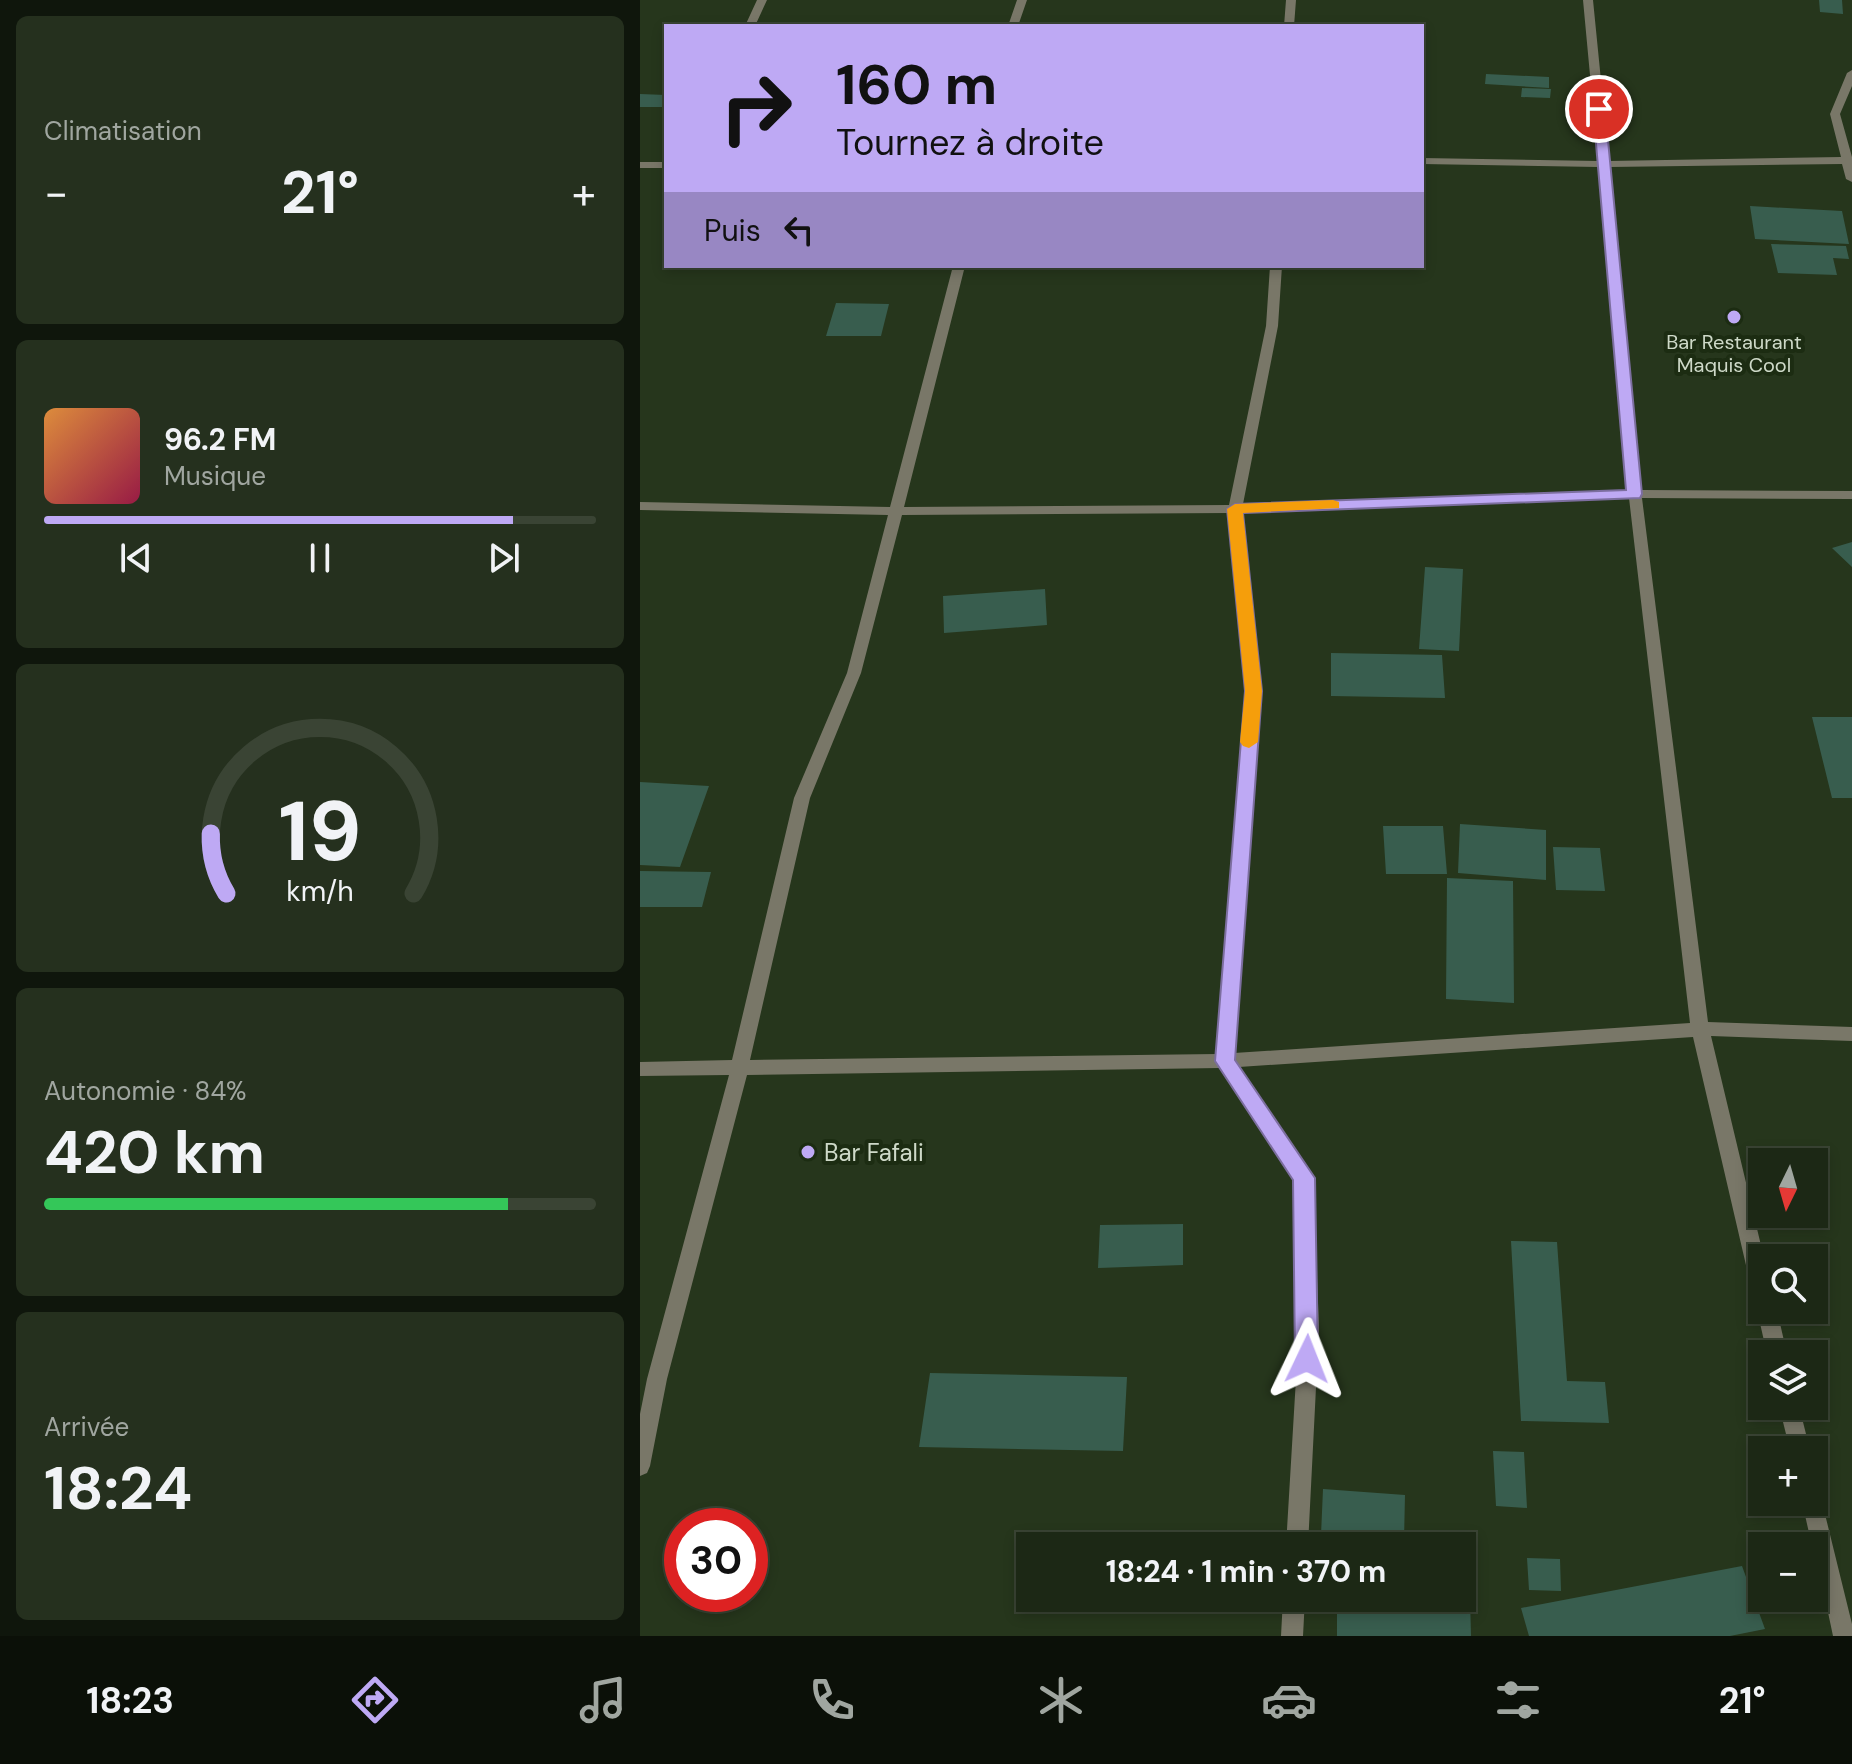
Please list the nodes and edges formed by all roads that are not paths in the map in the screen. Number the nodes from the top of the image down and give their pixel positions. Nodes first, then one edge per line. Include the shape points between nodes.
1 (762, 0) edge
2 (1022, 0) edge
3 (1291, 0) edge
4 (1588, 0) edge
5 (751, 24) edge
6 (1014, 24) edge
7 (1289, 24) edge
8 (1852, 73) edge
9 (1848, 160) edge
10 (1424, 161) edge
11 (1605, 164) junction
12 (640, 165) edge
13 (664, 165) edge
14 (1852, 179) edge
15 (958, 268) edge
16 (1276, 268) edge
17 (1635, 494) junction
18 (1852, 495) edge
19 (640, 506) edge
20 (1235, 509) junction
21 (894, 511) junction
22 (1700, 1029) junction
23 (1852, 1034) edge
24 (1225, 1061) junction
25 (740, 1066) junction
26 (640, 1069) edge
27 (1751, 1244) edge
28 (640, 1466) edge
29 (1815, 1516) edge
30 (1298, 1532) edge
31 (1293, 1612) edge
32 (1292, 1636) edge
33 (1844, 1636) edge

1 - 5 street
2 - 6 street
3 - 7 street
4 - 11 street
8 - 9 street via 1835,114
9 - 11 street
9 - 14 street
10 - 11 street
11 - 17 street
12 - 13 street
15 - 21 street
16 - 20 street via 1272,326
17 - 18 street
17 - 20 street
17 - 22 street
19 - 21 street
20 - 21 street
20 - 24 street via 1253,691
21 - 25 street via 854,673 802,798
22 - 23 street
22 - 24 street
22 - 27 street
24 - 25 street
24 - 30 street via 1304,1178 1309,1328
25 - 26 street
25 - 28 street via 657,1379
29 - 33 street
31 - 32 street

